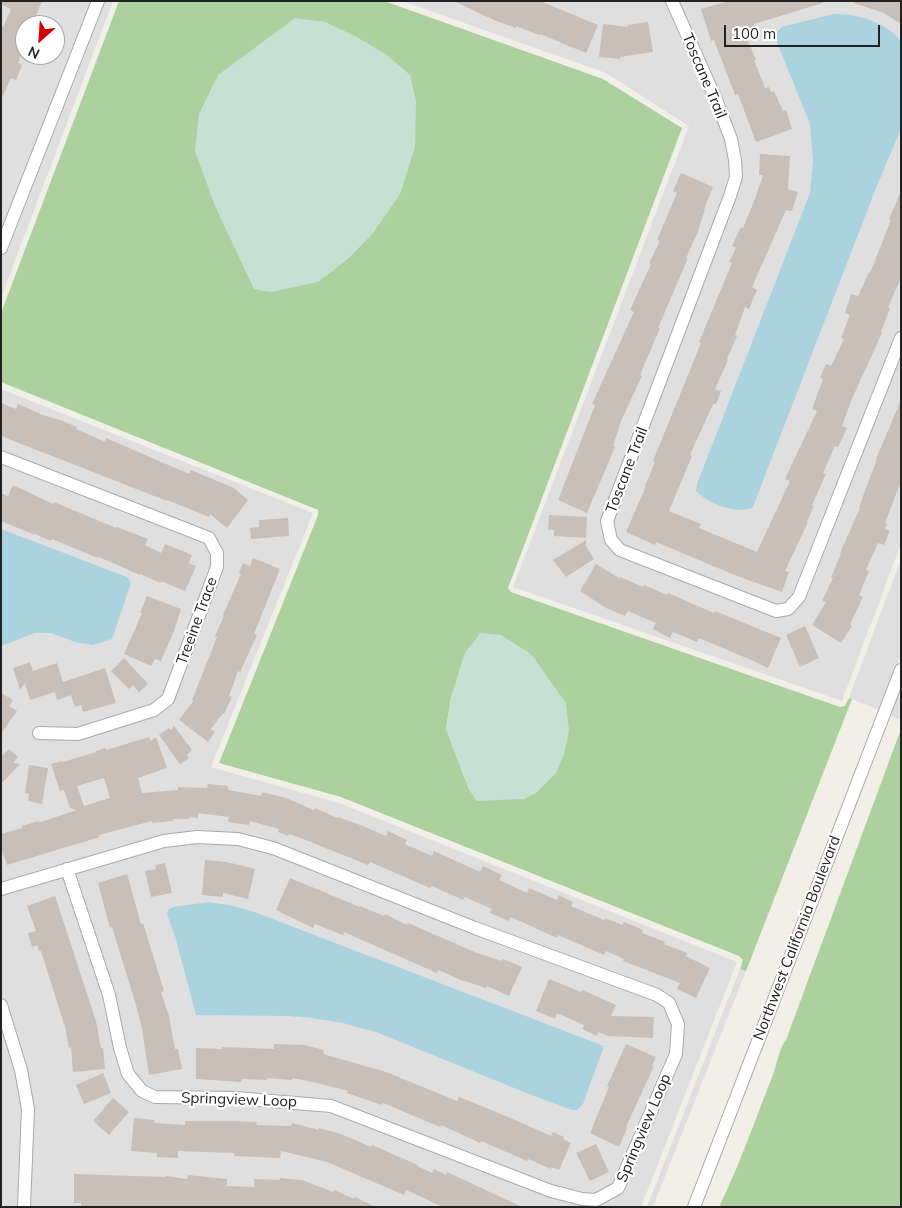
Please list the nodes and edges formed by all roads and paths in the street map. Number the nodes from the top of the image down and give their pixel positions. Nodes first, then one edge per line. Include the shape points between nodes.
1 (98, 1) edge
2 (672, 1) edge
3 (1, 248) edge
4 (901, 338) edge
5 (1, 457) edge
6 (901, 670) edge
7 (39, 732) dead end
8 (68, 869) junction
9 (1, 889) edge
10 (1, 1005) edge
11 (24, 1207) edge
12 (694, 1207) edge

1 - 3 street
2 - 4 street, Toscane Trail via 731,139 736,177 607,522 612,540 620,550 629,554 776,611 788,609 799,597
5 - 7 street, Treeine Trace via 209,538 217,553 217,567 168,699 154,710 78,734
6 - 12 street, Northwest California Boulevard
8 - 8 street, Springview Loop via 109,995 128,1074 142,1090 156,1097 236,1098 331,1106 551,1191 596,1200 618,1188 676,1054 678,1024 669,1003 657,995 273,848 238,839 197,837 164,841
8 - 9 street, Springview Loop
10 - 11 street via 21,1070 28,1109

